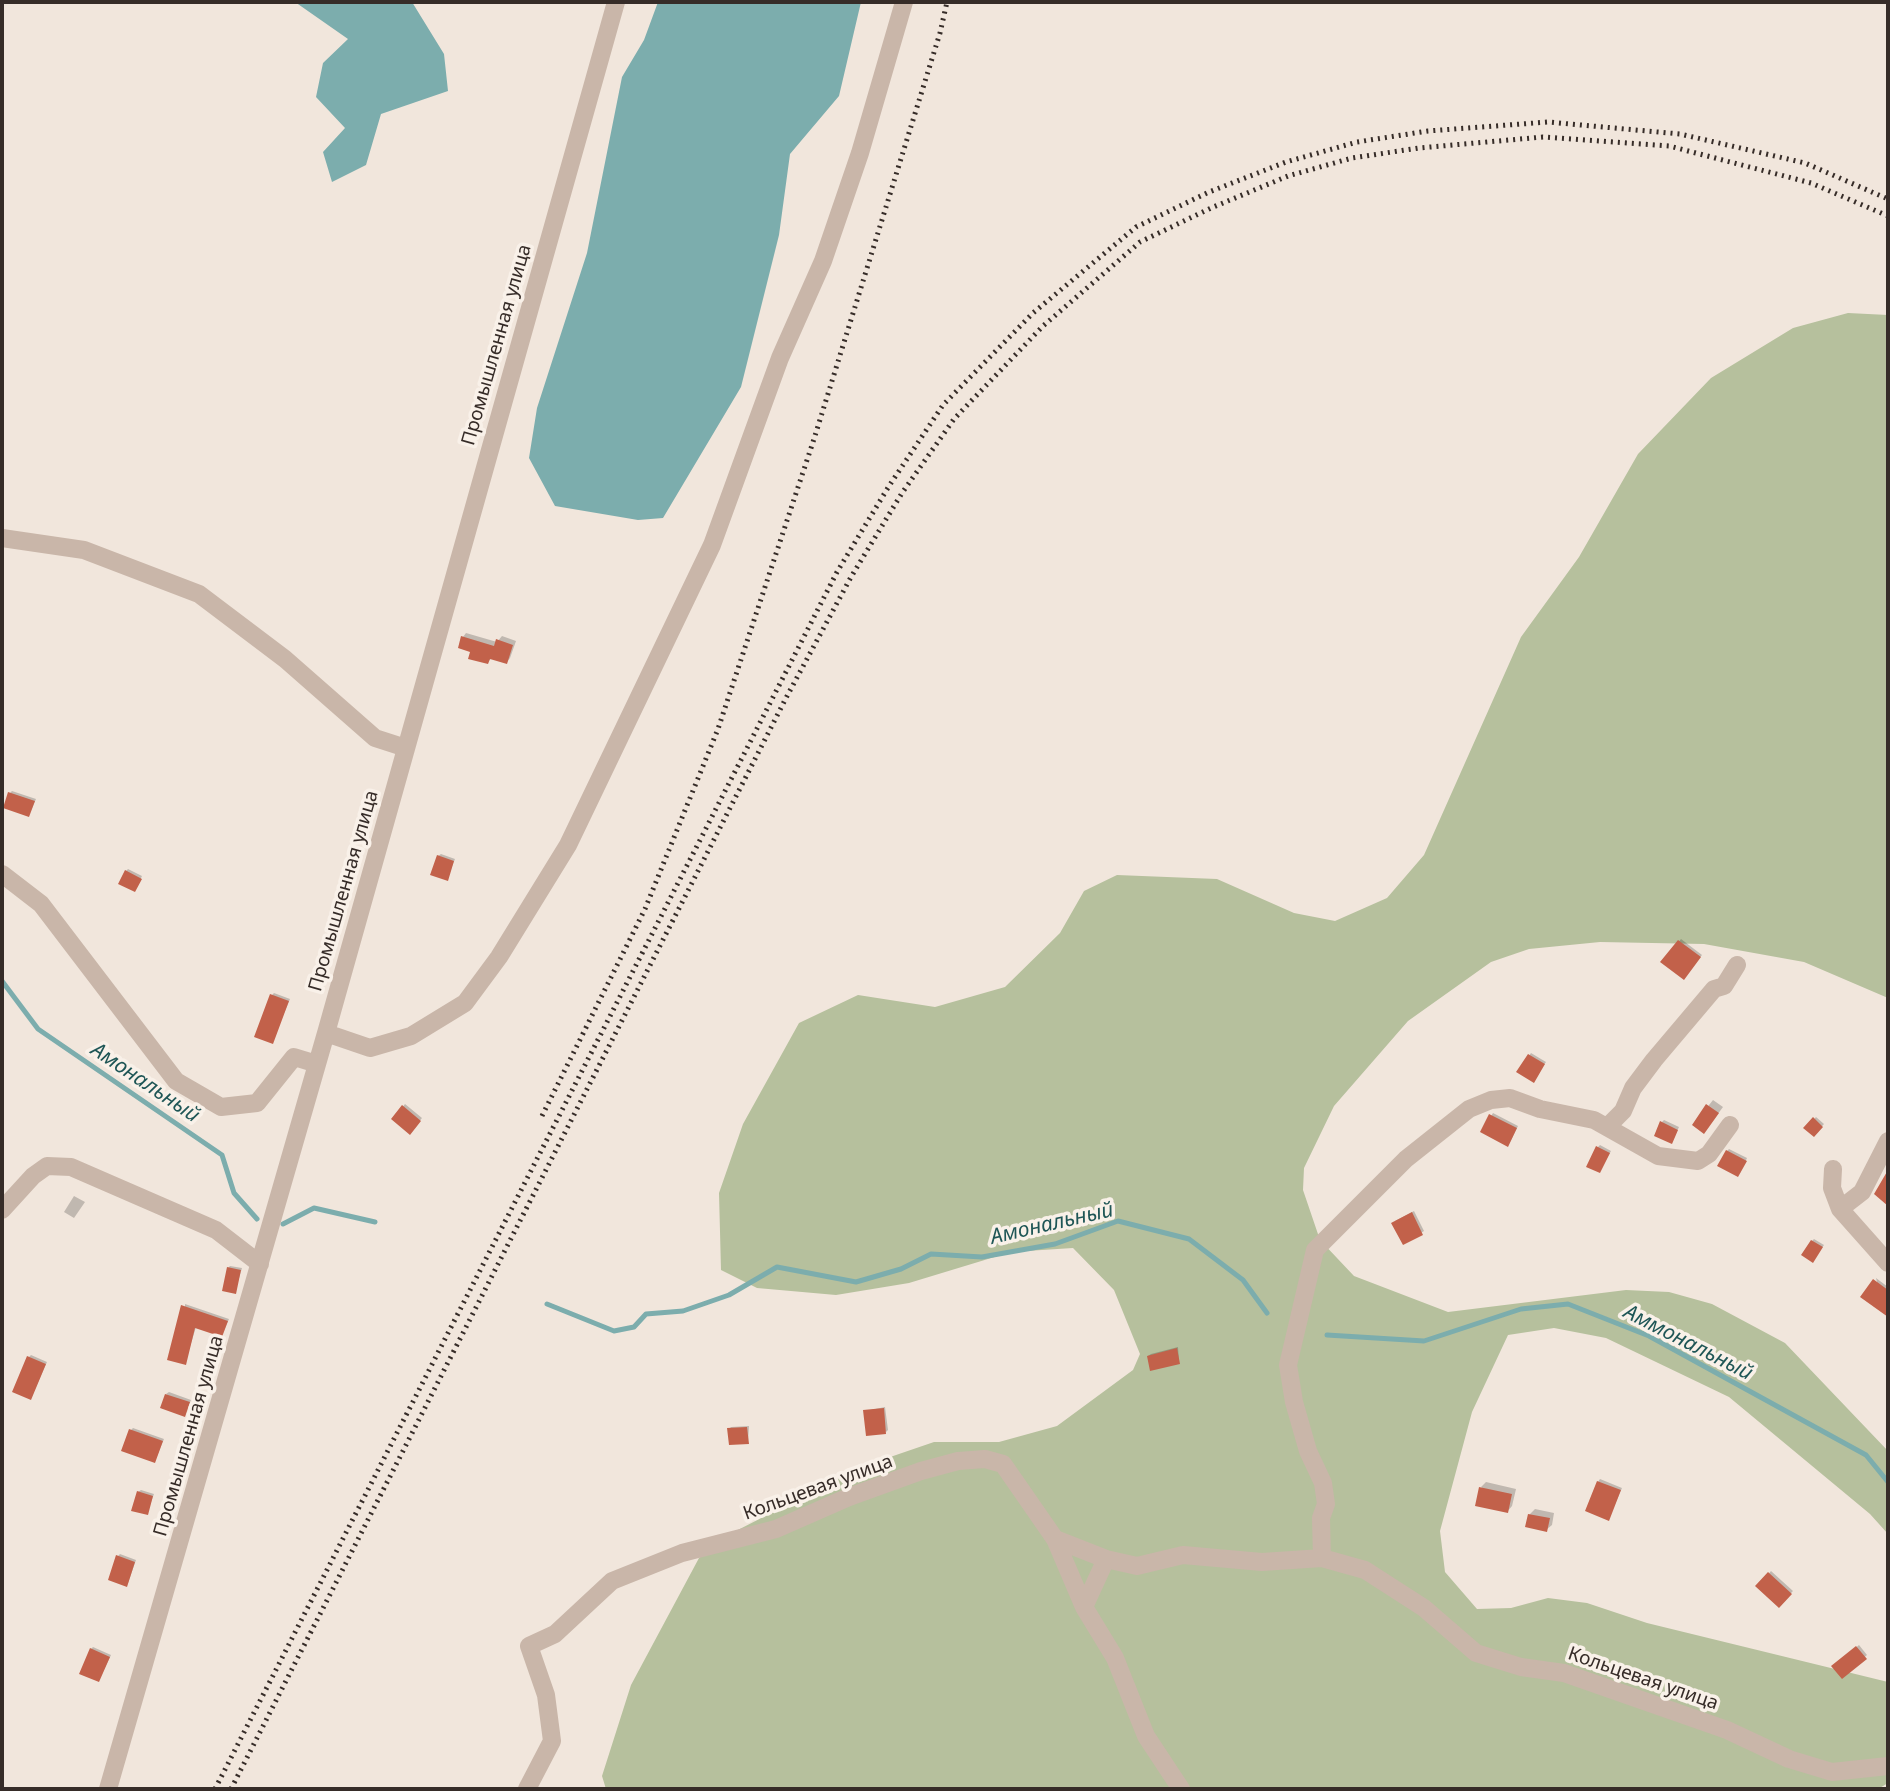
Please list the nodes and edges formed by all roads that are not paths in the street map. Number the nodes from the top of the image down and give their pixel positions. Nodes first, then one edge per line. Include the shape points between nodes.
1 (615, 2) edge
2 (904, 2) edge
3 (2, 538) edge
4 (406, 748) junction
5 (2, 874) edge
6 (1737, 965) dead end
7 (326, 1033) junction
8 (317, 1064) junction
9 (1730, 1125) dead end
10 (1606, 1127) junction
11 (1888, 1141) edge
12 (1833, 1169) dead end
13 (1840, 1209) junction
14 (2, 1210) edge
15 (1888, 1263) edge
16 (260, 1264) junction
17 (1055, 1539) junction
18 (1322, 1558) junction
19 (1106, 1559) junction
20 (1084, 1606) junction
21 (1888, 1766) edge
22 (108, 1789) edge
23 (527, 1789) edge
24 (1181, 1789) edge

1 - 4 street, Промышленная улица
2 - 7 street via 823,261 780,358 712,545 568,845 466,1003 411,1036 370,1048
3 - 4 street via 83,550 199,594 285,659 375,738
4 - 7 street, Промышленная улица
5 - 8 street via 41,904 176,1081 221,1107 257,1103 294,1057
6 - 10 street via 1724,986 1714,989 1654,1060 1623,1111
7 - 8 street, Промышленная улица
8 - 16 street, Промышленная улица
9 - 10 street via 1709,1154 1698,1161 1658,1156
10 - 18 street via 1510,1098 1469,1108 1398,1167 1315,1250 1287,1366 1308,1451 1323,1483
11 - 13 street via 1862,1192
12 - 13 street via 1832,1188
13 - 15 street
14 - 16 street via 47,1166 71,1167 215,1230
16 - 22 street, Промышленная улица
17 - 19 street, Кольцевая улица
17 - 20 street
17 - 23 street, Кольцевая улица via 1003,1464 985,1459 958,1461 849,1497 776,1529 682,1553 612,1581 555,1634 529,1646 546,1695 552,1741
18 - 19 street, Кольцевая улица via 1262,1562 1183,1555 1137,1566
18 - 21 street, Кольцевая улица via 1365,1570 1424,1608 1476,1653 1521,1667 1564,1673 1832,1772
19 - 20 street
20 - 24 street via 1115,1658 1146,1735

